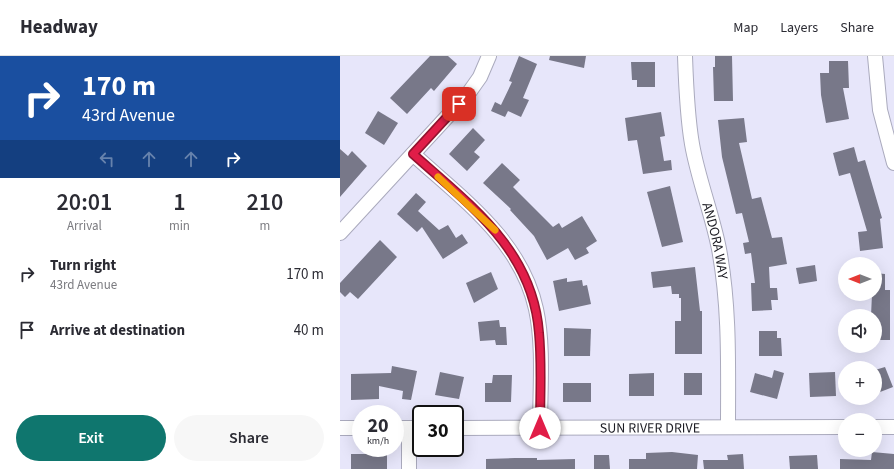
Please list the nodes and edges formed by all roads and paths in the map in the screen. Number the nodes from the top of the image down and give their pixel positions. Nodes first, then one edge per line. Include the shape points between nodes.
1 (489, 56) edge
2 (685, 56) edge
3 (875, 56) edge
4 (413, 154) junction
5 (894, 164) edge
6 (340, 233) edge
7 (728, 427) junction
8 (838, 427) edge
9 (882, 427) edge
10 (894, 427) edge
11 (340, 428) edge
12 (352, 428) edge
13 (408, 428) edge
14 (464, 428) edge
15 (540, 428) junction
16 (409, 469) edge

1 - 4 street via 480,77 468,94
2 - 7 street, ANDORA WAY via 687,109 692,144 724,283 727,318
3 - 5 street via 875,80 880,110
4 - 6 street
4 - 15 street via 499,235 525,275 536,310 539,333
7 - 8 street, SUN RIVER DRIVE
7 - 15 street, SUN RIVER DRIVE
9 - 10 street
11 - 12 street
13 - 16 street
14 - 15 street, SUN RIVER DRIVE

